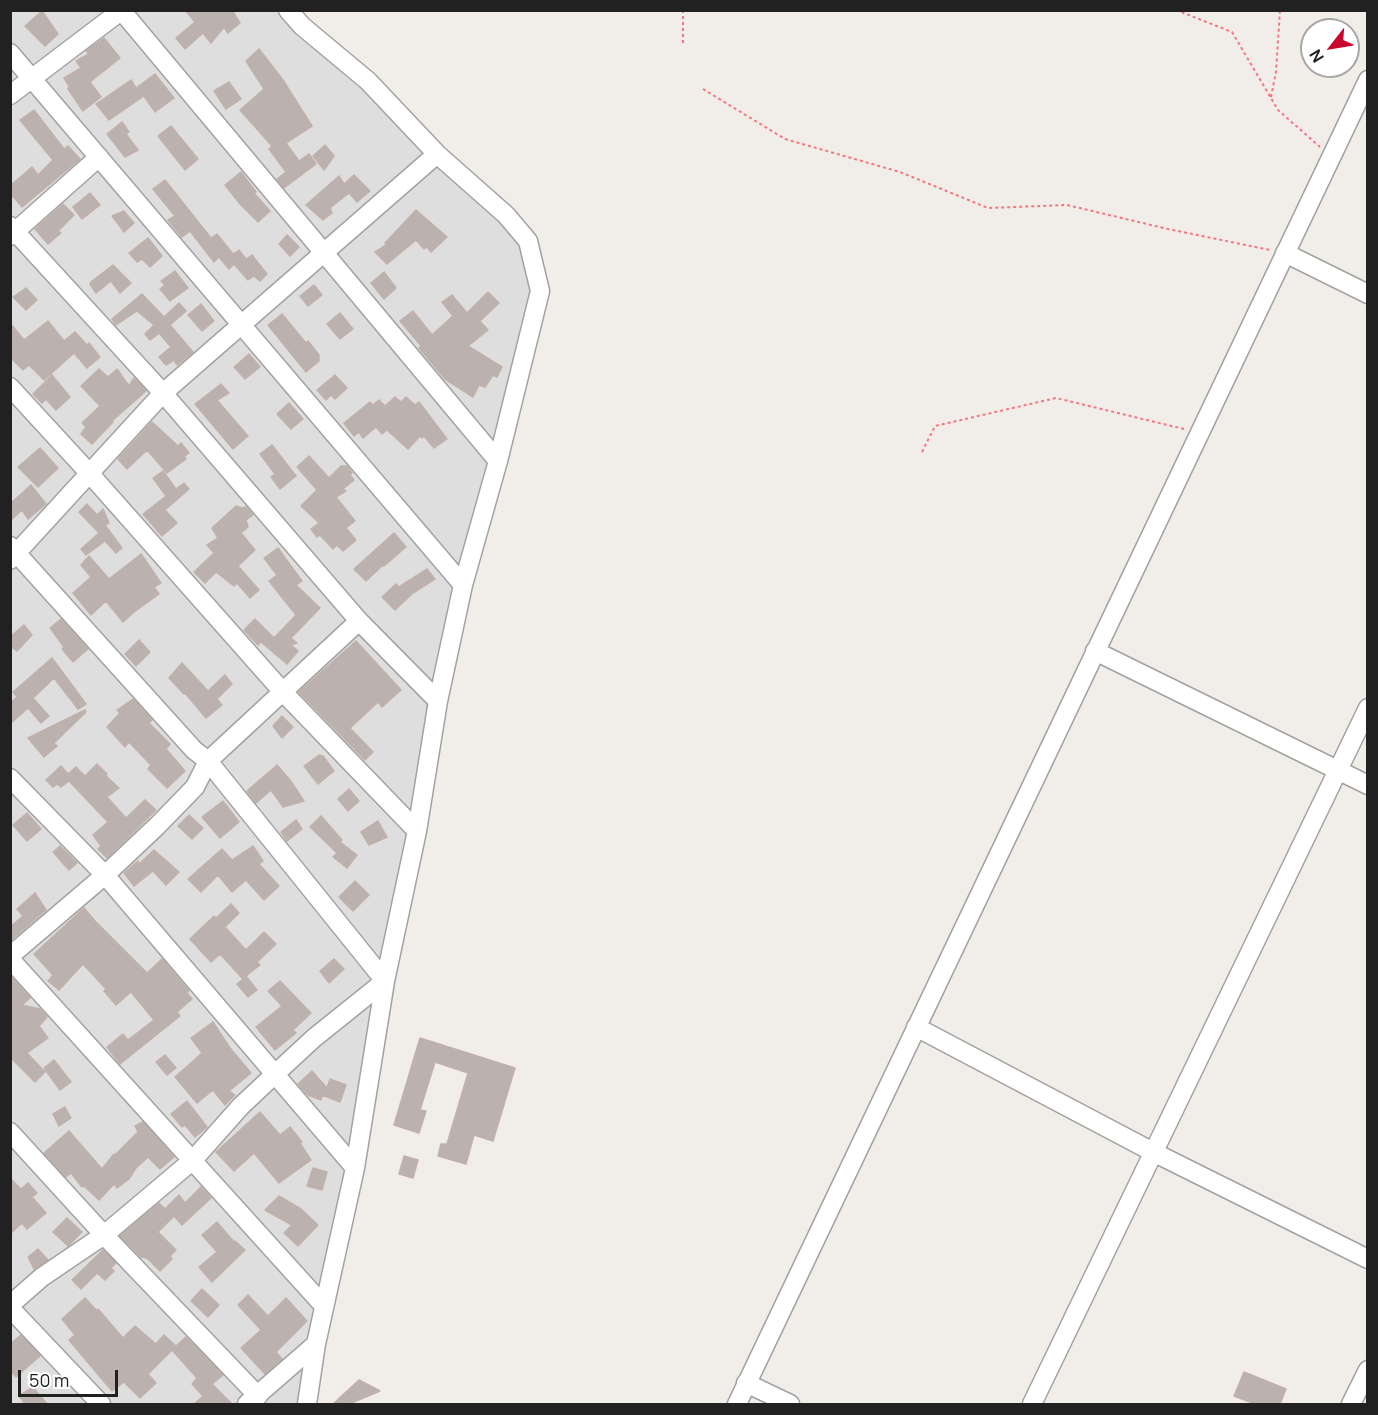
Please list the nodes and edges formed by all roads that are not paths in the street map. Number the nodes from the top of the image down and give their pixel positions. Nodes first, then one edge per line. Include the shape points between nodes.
1 (288, 10) edge
2 (121, 11) edge
3 (10, 53) edge
4 (32, 77) junction
5 (1368, 80) edge
6 (10, 95) edge
7 (437, 154) junction
8 (99, 157) junction
9 (12, 231) edge
10 (323, 253) junction
11 (1285, 253) junction
12 (1368, 294) edge
13 (242, 326) junction
14 (10, 387) edge
15 (163, 393) junction
16 (498, 461) junction
17 (90, 474) junction
18 (13, 553) edge
19 (464, 585) junction
20 (359, 621) junction
21 (1095, 651) junction
22 (283, 692) junction
23 (438, 702) junction
24 (1368, 708) edge
25 (207, 761) junction
26 (1337, 770) junction
27 (10, 778) edge
28 (1368, 785) edge
29 (417, 831) junction
30 (105, 875) junction
31 (10, 958) edge
32 (385, 981) junction
33 (916, 1027) junction
34 (274, 1075) junction
35 (10, 1132) edge
36 (1153, 1152) junction
37 (194, 1160) junction
38 (355, 1168) junction
39 (104, 1235) junction
40 (1368, 1259) edge
41 (10, 1306) edge
42 (324, 1306) junction
43 (316, 1344) junction
44 (1368, 1370) edge
45 (746, 1383) junction
46 (253, 1400) edge
47 (101, 1404) edge
48 (307, 1404) edge
49 (737, 1404) edge
50 (790, 1404) edge
51 (1032, 1404) edge
52 (1351, 1404) edge

1 - 7 street via 368,81
2 - 4 street
2 - 10 street
3 - 4 street
4 - 6 street
4 - 8 street
5 - 11 street
7 - 10 street
7 - 16 street via 506,215 528,240 540,291
8 - 9 street
8 - 13 street
9 - 15 street
10 - 13 street
10 - 16 street
11 - 12 street
11 - 21 street
13 - 15 street
13 - 19 street
14 - 17 street
15 - 17 street
15 - 20 street
16 - 19 street
17 - 18 street
17 - 22 street
18 - 25 street
19 - 23 street
20 - 22 street
20 - 23 street
21 - 26 street
21 - 33 street
22 - 25 street
22 - 29 street
23 - 29 street
24 - 26 street
25 - 30 street via 195,787
25 - 32 street
26 - 28 street
26 - 36 street
27 - 30 street
29 - 32 street
30 - 31 street
30 - 34 street
31 - 37 street
32 - 34 street
32 - 38 street
33 - 36 street
33 - 45 street
34 - 37 street
34 - 38 street
35 - 39 street
36 - 40 street
36 - 51 street
37 - 39 street
37 - 42 street
38 - 42 street
39 - 41 street via 42,1277
39 - 46 street
41 - 47 street
42 - 43 street
43 - 46 street
43 - 48 street
44 - 52 street
45 - 49 street
45 - 50 street

